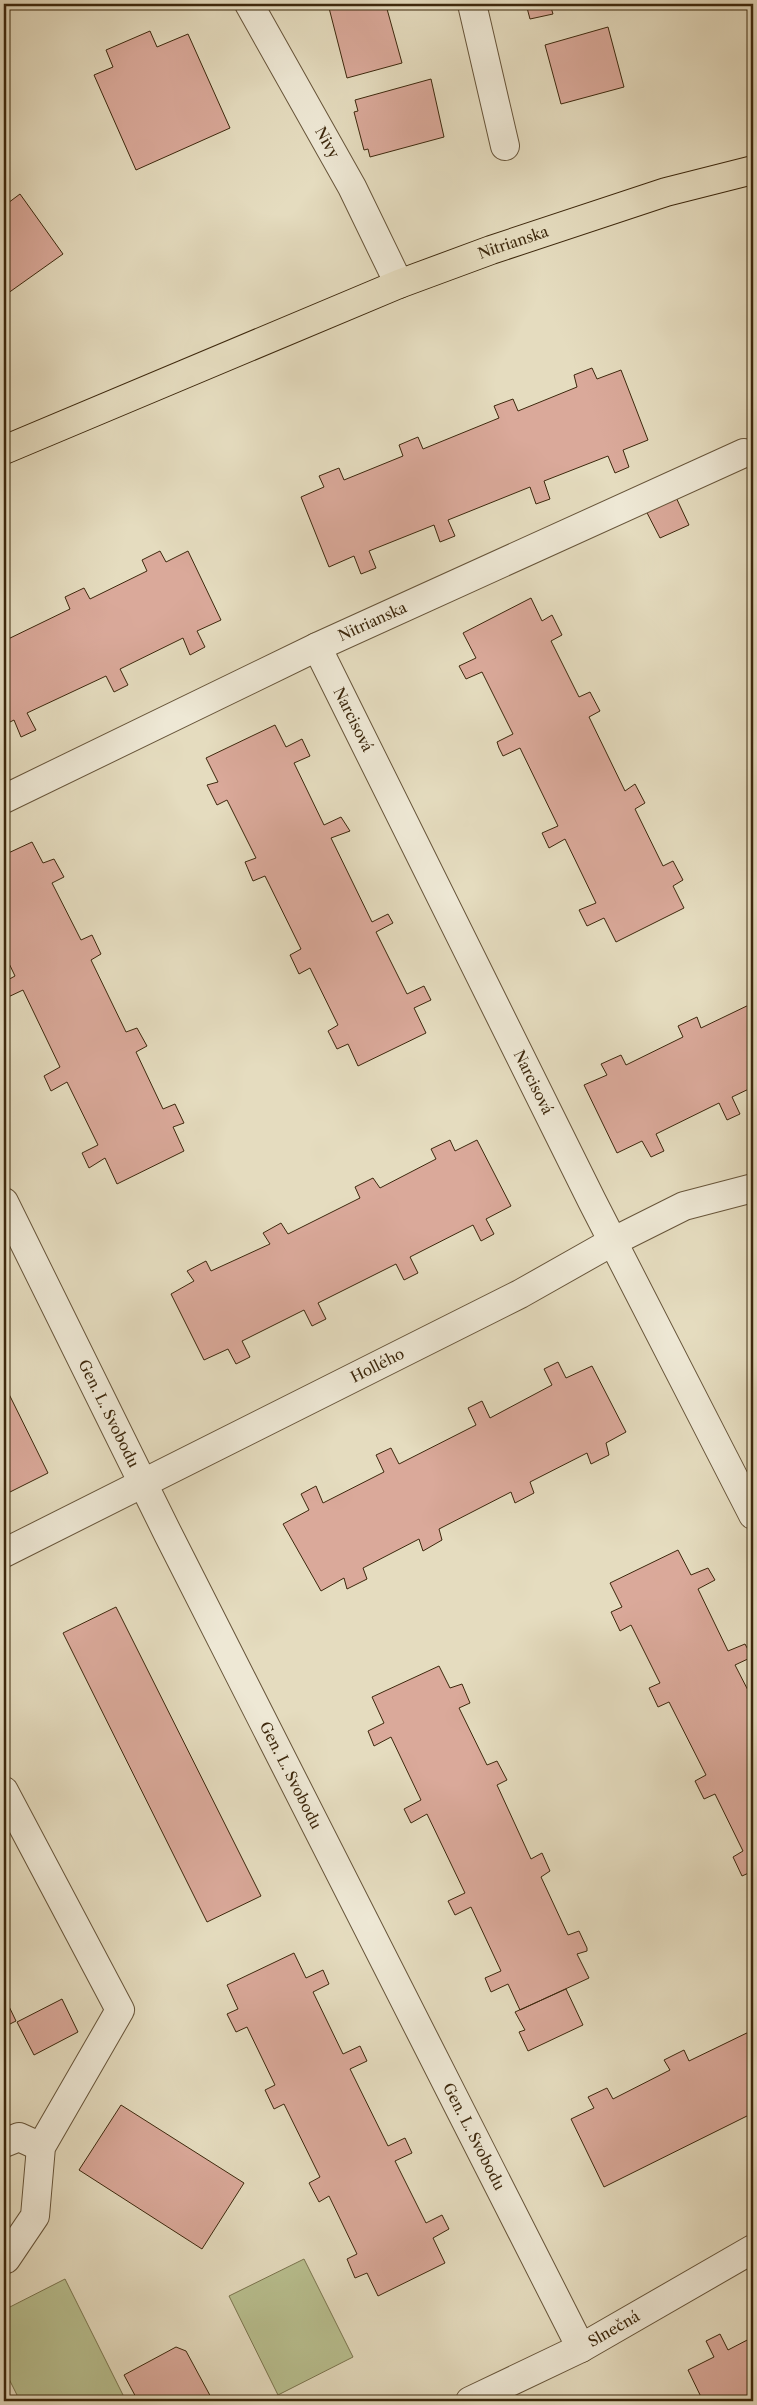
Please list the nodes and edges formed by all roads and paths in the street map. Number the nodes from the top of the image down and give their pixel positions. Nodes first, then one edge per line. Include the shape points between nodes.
1 (250, 4) edge
2 (472, 4) edge
3 (505, 146) dead end
4 (753, 170) edge
5 (399, 284) junction
6 (4, 450) edge
7 (744, 453) dead end
8 (317, 647) junction
9 (4, 799) edge
10 (753, 1188) edge
11 (4, 1202) edge
12 (612, 1242) junction
13 (143, 1484) junction
14 (753, 1515) edge
15 (4, 1553) edge
16 (4, 1791) edge
17 (4, 2143) edge
18 (41, 2147) junction
19 (753, 2249) edge
20 (4, 2259) edge
21 (581, 2348) junction
22 (470, 2401) edge

1 - 5 street, Nivy via 352,187
2 - 3 street
4 - 5 main road, Nitrianska via 666,192
5 - 6 main road, Nitrianska
7 - 8 street, Nitrianska
8 - 9 street, Nitrianska
8 - 12 street, Narcisová
10 - 12 street, Hollého via 684,1206
11 - 13 street, Gen. L. Svobodu
12 - 13 street, Hollého via 520,1294
12 - 14 street, Narcisová
13 - 15 street, Hollého
13 - 21 street, Gen. L. Svobodu
16 - 18 street via 120,2010
17 - 18 street via 19,2137
18 - 20 street via 36,2216
19 - 21 street, Slnečná
21 - 22 street, Slnečná

